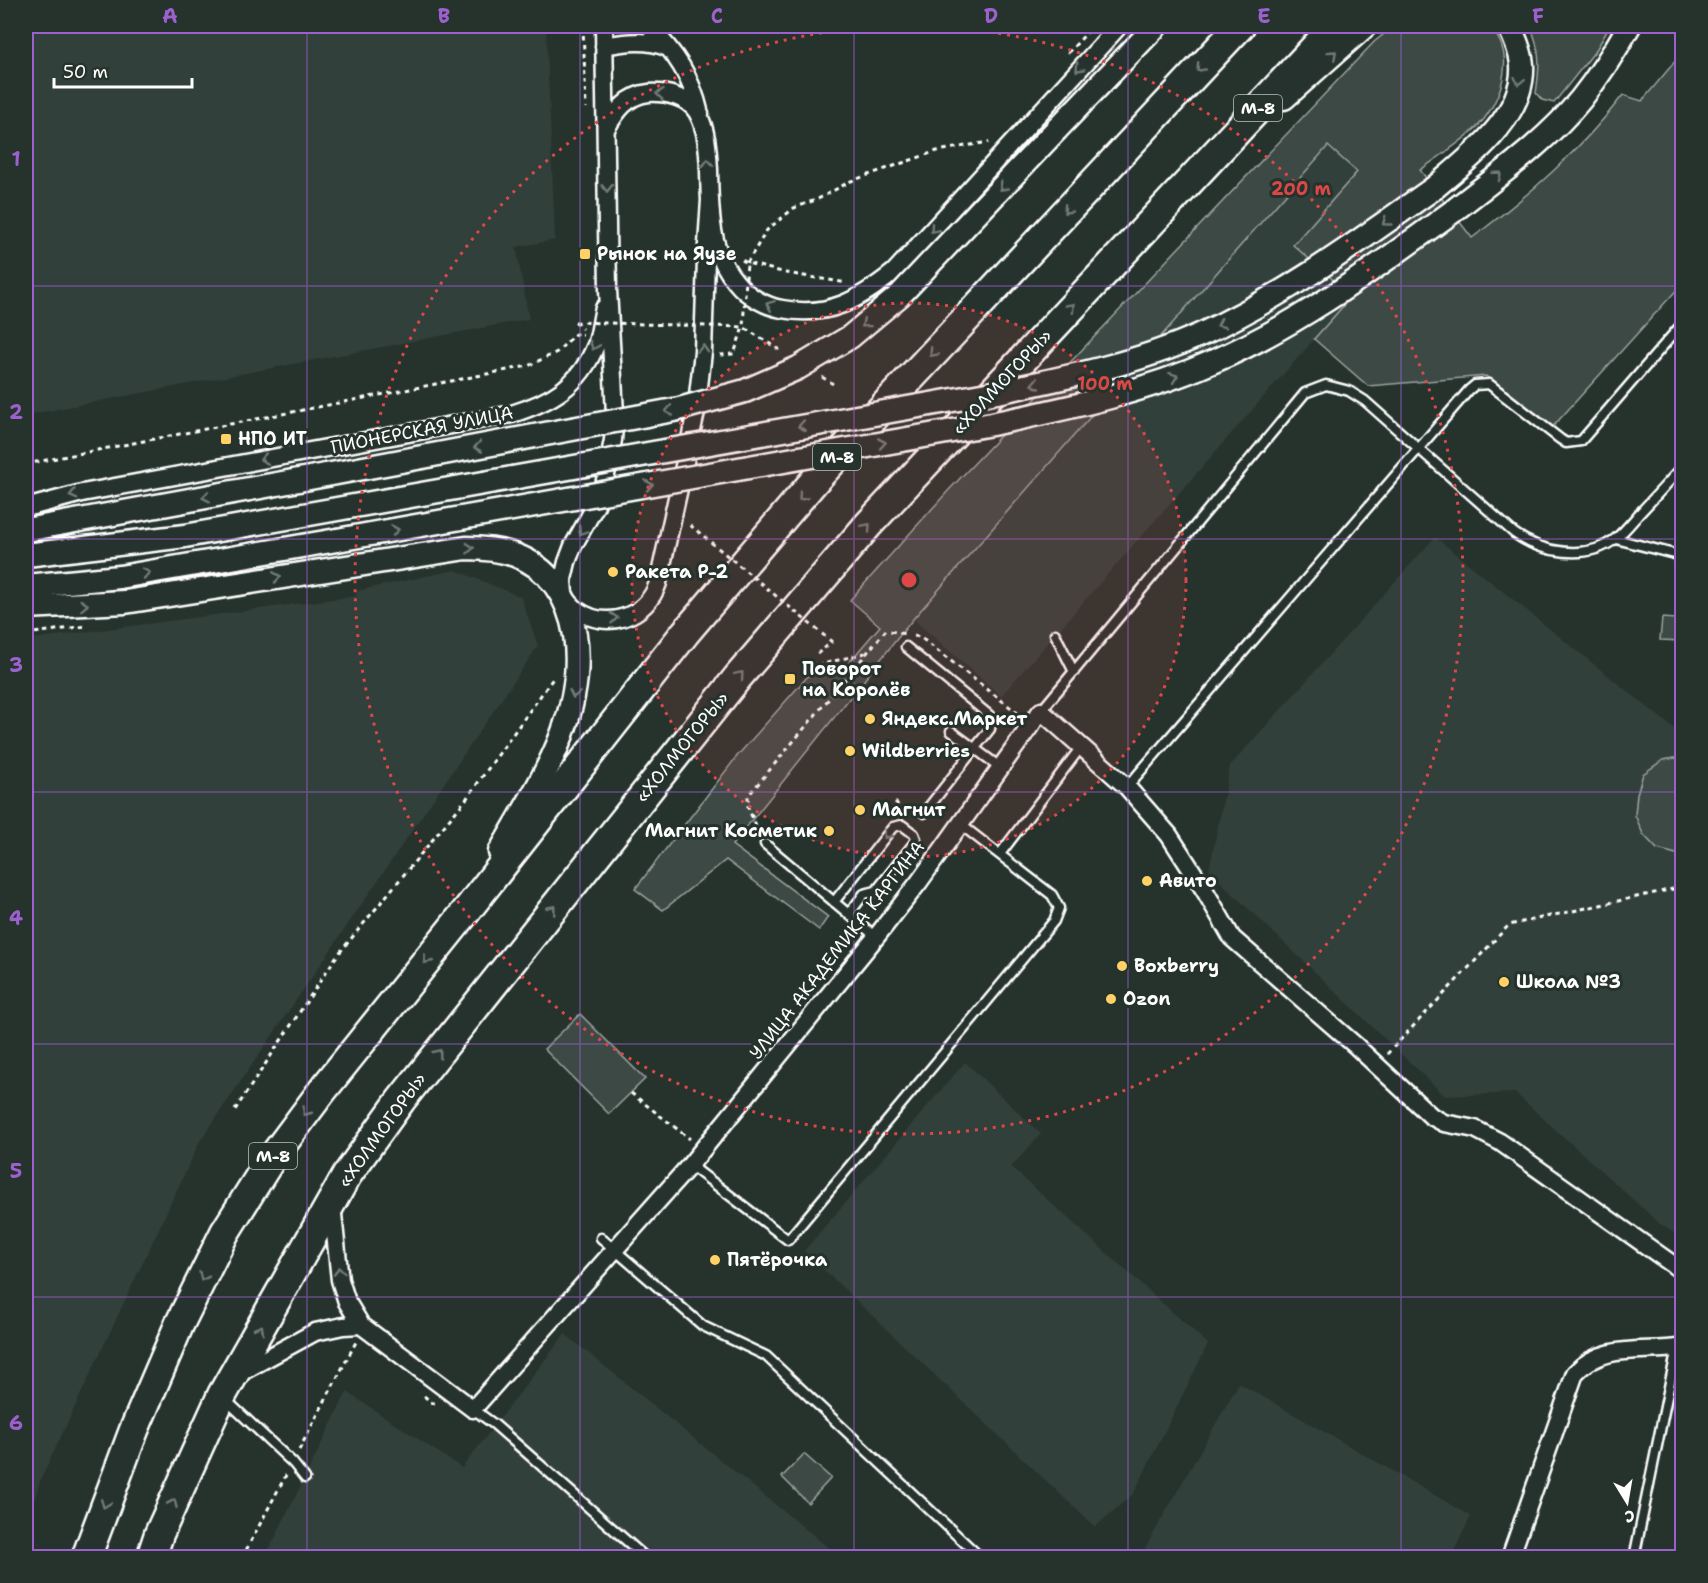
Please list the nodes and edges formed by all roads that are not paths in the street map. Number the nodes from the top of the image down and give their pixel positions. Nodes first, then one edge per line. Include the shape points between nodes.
1 (604, 26) edge
2 (649, 26) edge
3 (1119, 26) edge
4 (1156, 26) edge
5 (1240, 26) edge
6 (1335, 26) edge
7 (1365, 26) edge
8 (1509, 26) edge
9 (1629, 26) edge
10 (604, 46) junction
11 (672, 50) junction
12 (703, 127) junction
13 (606, 129) junction
14 (1180, 191) junction
15 (710, 200) junction
16 (608, 290) junction
17 (1683, 324) edge
18 (1418, 447) junction
19 (1683, 467) edge
20 (26, 508) edge
21 (26, 530) edge
22 (1616, 538) junction
23 (26, 555) edge
24 (1683, 556) edge
25 (26, 586) edge
26 (564, 596) junction
27 (26, 607) edge
28 (1055, 634) dead end
29 (906, 647) dead end
30 (1074, 672) junction
31 (1041, 711) junction
32 (951, 730) dead end
33 (1081, 747) junction
34 (975, 748) junction
35 (1001, 768) junction
36 (1127, 787) junction
37 (924, 813) dead end
38 (960, 824) junction
39 (765, 844) road end
40 (1000, 854) junction
41 (834, 902) junction
42 (464, 914) junction
43 (849, 914) junction
44 (876, 937) junction
45 (690, 1165) junction
46 (331, 1203) junction
47 (601, 1238) dead end
48 (615, 1249) junction
49 (1683, 1271) edge
50 (359, 1333) junction
51 (1680, 1347) edge
52 (227, 1387) junction
53 (473, 1409) junction
54 (305, 1478) dead end
55 (86, 1557) edge
56 (151, 1557) edge
57 (646, 1557) edge
58 (981, 1557) edge
59 (1510, 1557) edge
60 (1634, 1557) edge

1 - 10 street
2 - 11 street
3 -> 15 street via 894,272 852,301 831,309 794,312 767,304 741,289 720,260
4 -> 21 main road, ПИОНЕРСКАЯ УЛИЦА, bridge via 899,296 850,337 798,368 745,391 679,409
5 -> 42 highway, М-8 via 816,479 684,633
6 - 14 highway, «ХОЛМОГОРЫ» / М-8
14 -> 7 main road
8 -> 23 main road, bridge via 1522,65 1510,109 1491,136 1434,188 1264,303 1200,334 1133,359 987,394 332,510 185,536
25 -> 9 main road, bridge via 131,575 992,424 1142,388 1212,362 1279,330 1343,290 1452,212 1547,135 1567,114 1609,60
10 - 11 street via 641,42 657,43
10 - 13 street
11 - 12 street via 695,93
12 -> 13 street via 697,111 684,99 647,93 628,99
15 -> 12 street
13 -> 16 street
46 -> 14 highway, «ХОЛМОГОРЫ» / М-8 via 401,1100 738,677 868,525
26 -> 15 street via 576,610 606,619 635,614 654,595 696,412 703,352
16 -> 20 street, ПИОНЕРСКАЯ УЛИЦА via 596,345 582,370 565,390 541,405 512,414 82,493
16 -> 26 street via 613,440 604,485 567,562
17 - 18 lane via 1581,441 1566,443 1496,387 1482,383 1469,390
18 - 22 lane via 1527,543 1564,551 1602,547
18 - 30 lane via 1349,391 1326,384 1305,393
18 - 36 lane
19 - 22 lane
22 - 24 lane
27 -> 26 main road via 125,602 466,548 503,550 522,556 549,577
26 -> 42 main road via 577,649 576,681 568,718 556,752
28 - 30 lane
29 - 34 lane via 989,715 990,729
30 - 31 lane
31 - 33 street
31 - 35 street, УЛИЦА АКАДЕМИКА КАРГИНА
32 - 34 lane
33 - 36 street
33 - 40 lane
34 - 35 lane
34 - 37 lane
35 - 38 street, УЛИЦА АКАДЕМИКА КАРГИНА
36 - 49 street via 1169,835 1232,938 1431,1116 1500,1142
38 - 40 lane
38 - 44 street, УЛИЦА АКАДЕМИКА КАРГИНА
39 - 41 lane
40 - 45 lane via 1052,895 1059,908 1054,921 788,1240
41 - 43 lane
43 -> 41 lane via 864,894 876,891 914,843 914,834 902,825 893,827
42 -> 55 highway, М-8 via 315,1100 269,1162 225,1232 134,1430
43 - 44 lane
44 - 45 street, УЛИЦА АКАДЕМИКА КАРГИНА
45 - 48 street, УЛИЦА АКАДЕМИКА КАРГИНА
50 -> 46 street via 340,1280
52 -> 46 highway, «ХОЛМОГОРЫ» / М-8
47 - 48 lane
48 - 53 street, УЛИЦА АКАДЕМИКА КАРГИНА
48 - 58 lane via 703,1326 766,1356
50 - 52 street via 343,1326 315,1332
50 - 53 street
51 - 59 street via 1607,1353 1590,1359 1575,1373
51 - 60 lane
52 - 54 lane
56 -> 52 highway, «ХОЛМОГОРЫ» / М-8
53 - 57 lane

